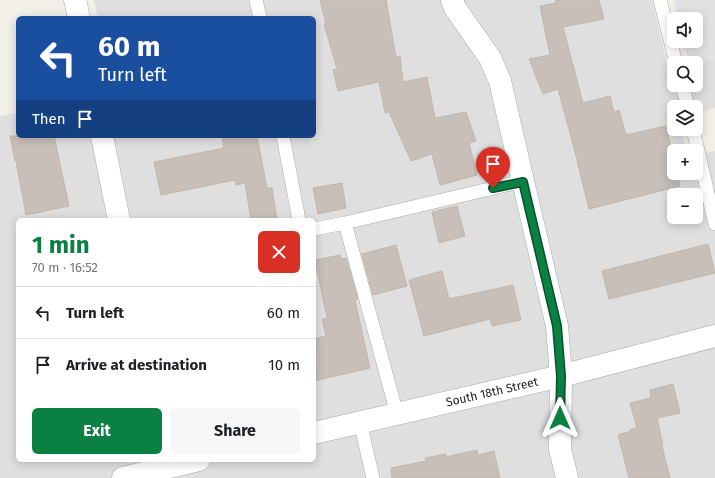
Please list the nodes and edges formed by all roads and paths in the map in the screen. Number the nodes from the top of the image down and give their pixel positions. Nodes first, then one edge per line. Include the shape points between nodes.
1 (75, 0) edge
2 (256, 0) edge
3 (452, 0) edge
4 (660, 0) edge
5 (79, 16) edge
6 (260, 16) edge
7 (674, 56) edge
8 (695, 136) edge
9 (102, 138) edge
10 (283, 138) edge
11 (523, 182) junction
12 (119, 218) edge
13 (299, 218) edge
14 (345, 223) junction
15 (715, 224) edge
16 (316, 229) edge
17 (715, 336) edge
18 (561, 376) junction
19 (397, 414) junction
20 (360, 422) junction
21 (316, 432) edge
22 (192, 462) edge
23 (169, 468) edge
24 (123, 478) edge
25 (374, 478) edge
26 (567, 478) edge

1 - 5 street
2 - 6 lane
3 - 11 street via 490,58 500,81
4 - 7 lane
8 - 15 lane
9 - 12 street
10 - 13 lane
11 - 14 lane
11 - 18 street via 557,326
14 - 16 lane
14 - 19 lane
17 - 18 street, South 18th Street
18 - 19 street, South 18th Street
18 - 26 street via 560,449
19 - 20 street, South 18th Street
20 - 21 street, South 18th Street
20 - 25 lane
22 - 23 street
23 - 24 street

